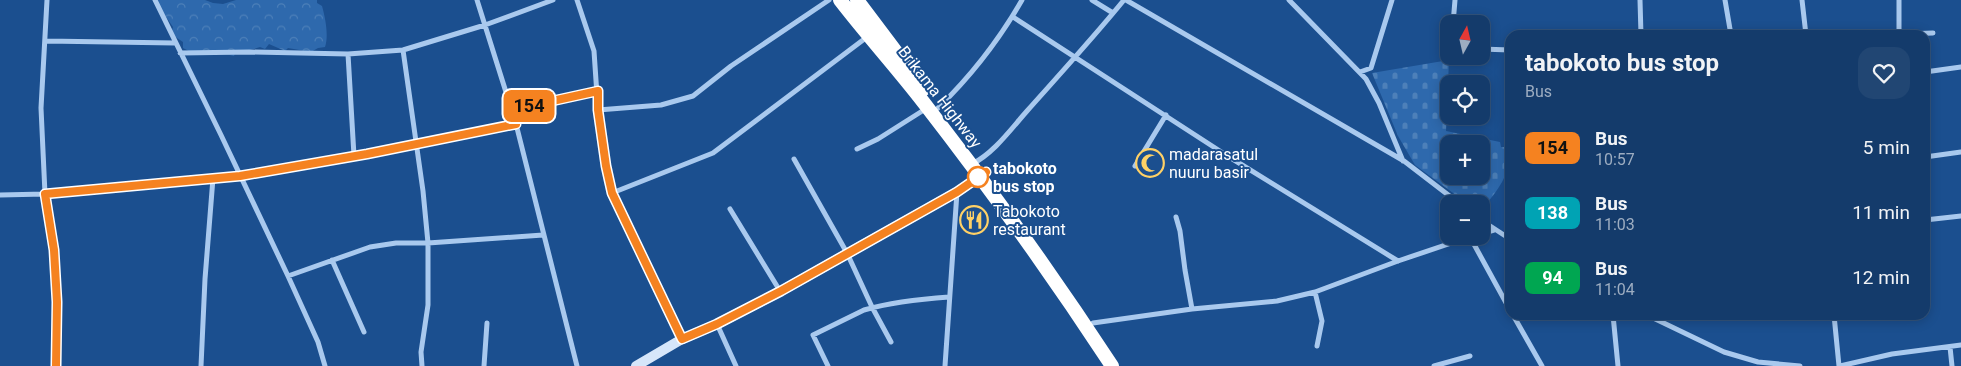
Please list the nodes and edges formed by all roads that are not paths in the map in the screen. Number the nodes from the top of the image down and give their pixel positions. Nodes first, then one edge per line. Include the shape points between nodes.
1 (47, 0) edge
2 (155, 0) edge
3 (477, 0) edge
4 (553, 0) edge
5 (577, 0) edge
6 (829, 0) edge
7 (840, 0) edge
8 (857, 0) edge
9 (1022, 0) edge
10 (1092, 0) edge
11 (1125, 0) edge
12 (1289, 0) edge
13 (1392, 0) edge
14 (1455, 0) edge
15 (1640, 0) edge
16 (1726, 0) edge
17 (1802, 0) edge
18 (1899, 0) edge
19 (1113, 13) junction
20 (1454, 15) edge
21 (1013, 17) junction
22 (486, 26) junction
23 (1641, 30) edge
24 (1730, 30) edge
25 (1805, 30) edge
26 (1899, 30) edge
27 (1930, 33) edge
28 (1933, 33) dead end
29 (868, 36) junction
30 (46, 42) junction
31 (175, 43) junction
32 (1490, 49) edge
33 (403, 50) junction
34 (1505, 50) edge
35 (180, 53) junction
36 (348, 54) junction
37 (1075, 58) junction
38 (1961, 67) edge
39 (1371, 68) junction
40 (1930, 71) edge
41 (1360, 72) junction
42 (1369, 83) junction
43 (598, 91) junction
44 (933, 108) junction
45 (511, 110) junction
46 (598, 110) junction
47 (1166, 114) junction
48 (516, 124) junction
49 (416, 144) junction
50 (857, 149) dead end
51 (1961, 152) edge
52 (354, 156) junction
53 (1930, 156) edge
54 (794, 159) dead end
55 (1404, 161) junction
56 (1135, 166) dead end
57 (978, 169) junction
58 (240, 176) junction
59 (213, 178) junction
60 (957, 192) junction
61 (612, 193) junction
62 (45, 194) junction
63 (0, 195) edge
64 (1448, 195) edge
65 (730, 209) dead end
66 (1961, 216) edge
67 (1176, 217) dead end
68 (1930, 219) edge
69 (1490, 227) edge
70 (1494, 230) junction
71 (1490, 231) edge
72 (543, 235) junction
73 (1505, 236) edge
74 (428, 243) junction
75 (1446, 245) edge
76 (1475, 245) edge
77 (847, 253) junction
78 (332, 260) junction
79 (1398, 260) junction
80 (288, 276) junction
81 (781, 291) junction
82 (1315, 292) junction
83 (950, 297) junction
84 (1505, 301) edge
85 (872, 307) junction
86 (1192, 310) junction
87 (1516, 320) edge
88 (1613, 320) edge
89 (1657, 320) edge
90 (1835, 320) edge
91 (487, 323) dead end
92 (1093, 323) junction
93 (717, 324) junction
94 (364, 332) dead end
95 (682, 339) junction
96 (891, 342) dead end
97 (1961, 345) edge
98 (1317, 346) dead end
99 (1950, 347) junction
100 (1470, 356) dead end
101 (56, 366) edge
102 (201, 366) edge
103 (325, 366) edge
104 (422, 366) edge
105 (484, 366) edge
106 (577, 366) edge
107 (636, 366) edge
108 (736, 366) edge
109 (828, 366) edge
110 (945, 366) edge
111 (1112, 366) edge
112 (1122, 366) edge
113 (1434, 366) edge
114 (1542, 366) edge
115 (1618, 366) edge
116 (1800, 366) edge
117 (1840, 366) edge
118 (1952, 366) edge

1 - 30 street
2 - 31 street
3 - 22 street
4 - 22 street
5 - 43 street via 594,51
6 - 46 street via 730,66 693,96 661,105
7 - 29 highway, Brikama Highway
8 - 44 highway, Brikama Highway
9 - 21 street
10 - 19 street
11 - 19 street
11 - 55 street
12 - 41 street
13 - 39 street
14 - 20 street
15 - 23 street
16 - 24 street
17 - 25 street
18 - 26 street
19 - 37 street
21 - 37 street
21 - 44 street via 965,81
22 - 33 street
22 - 45 street
27 - 28 street
29 - 44 highway, Brikama Highway
29 - 61 street via 714,153
30 - 31 street
30 - 62 street via 41,108
31 - 35 street
32 - 34 street
33 - 36 street
33 - 49 street
35 - 36 street
35 - 58 street
36 - 52 street
37 - 47 street
37 - 57 street
38 - 40 street
39 - 41 street
39 - 42 street
41 - 42 street
42 - 55 street
43 - 45 street
43 - 46 street
44 - 50 street
44 - 57 highway, Brikama Highway
45 - 48 street
46 - 61 street
47 - 56 street
47 - 79 street via 1226,155
48 - 49 street
48 - 72 street
49 - 52 street
49 - 74 street
51 - 53 street
52 - 58 street
54 - 77 street
55 - 64 street
57 - 60 street
57 - 92 highway, Brikama Highway
57 - 111 highway, Brikama Highway
58 - 59 street
58 - 80 street
59 - 62 street
59 - 102 street
60 - 77 street
60 - 83 street
61 - 95 street
62 - 63 street
62 - 101 street via 57,293
65 - 81 street
66 - 68 street
67 - 86 street
69 - 70 street
70 - 71 street
70 - 73 street
72 - 74 street
72 - 106 street
74 - 78 street via 370,247
74 - 104 street via 428,306
75 - 79 street
76 - 84 street
77 - 81 street
77 - 85 street
78 - 80 street
78 - 94 street
79 - 82 street
80 - 103 street via 318,342
81 - 93 street
82 - 86 street via 1277,301
82 - 98 street via 1322,321
83 - 85 street via 900,300
83 - 110 street
85 - 96 street
85 - 109 street via 813,335
86 - 92 street
87 - 114 street
88 - 115 street
89 - 116 street via 1724,352 1758,362
90 - 117 street
91 - 105 street
92 - 112 highway, Brikama Highway
93 - 95 street
93 - 108 street
95 - 107 street
97 - 99 street
99 - 117 street via 1892,354
99 - 118 street
100 - 113 street

